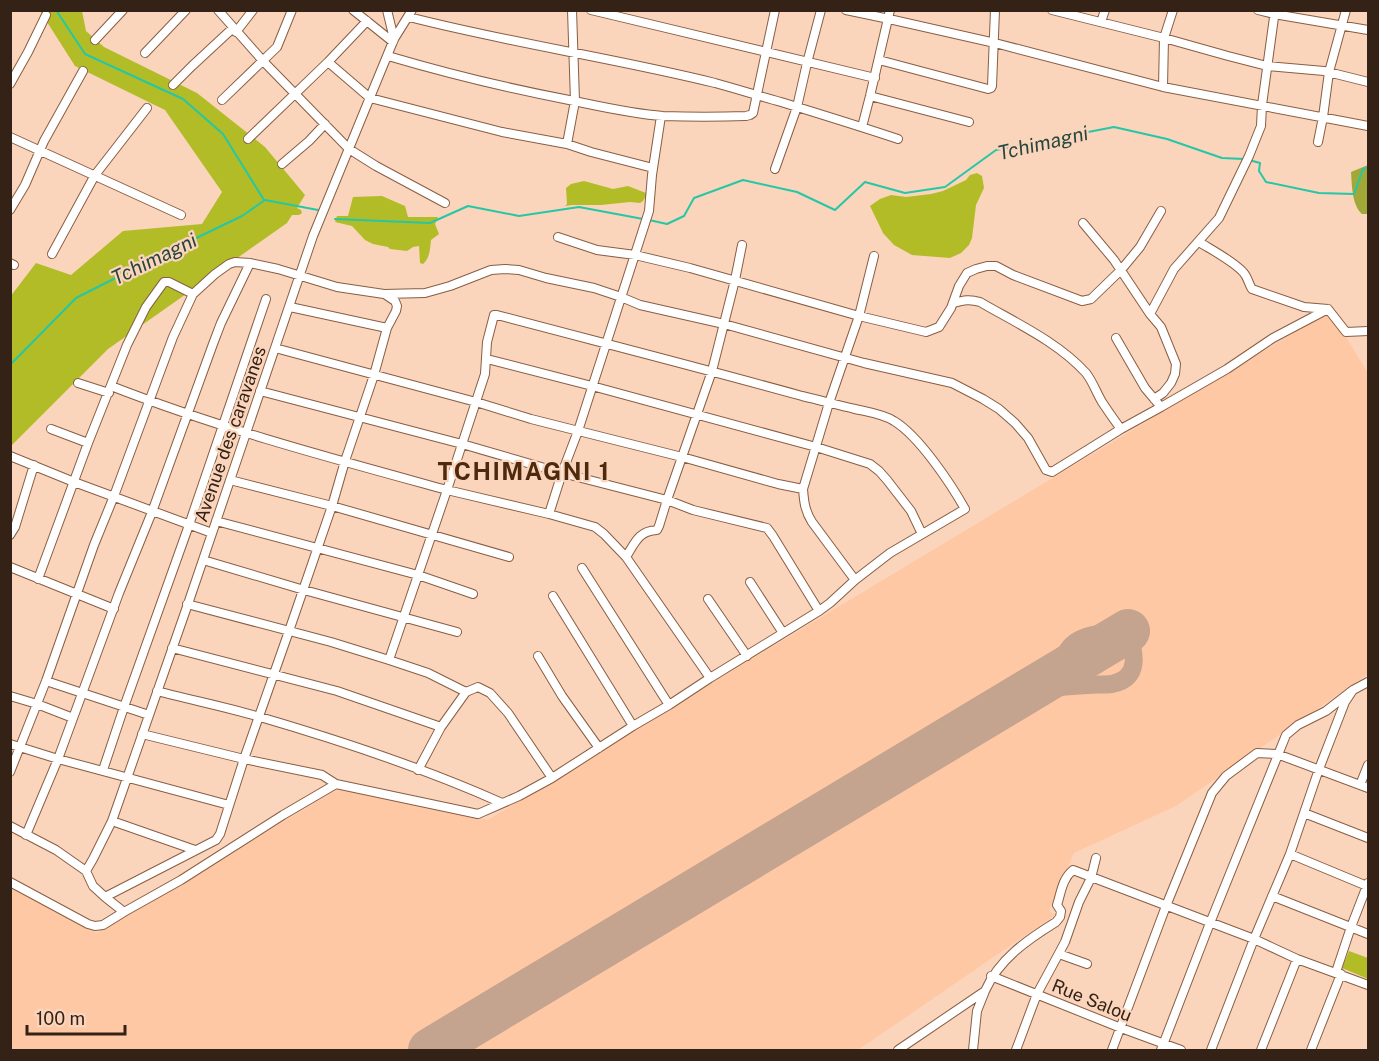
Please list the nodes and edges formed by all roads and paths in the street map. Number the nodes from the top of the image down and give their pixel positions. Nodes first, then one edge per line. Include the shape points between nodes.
1 (123, 10) edge
2 (186, 10) edge
3 (218, 10) edge
4 (253, 10) edge
5 (292, 10) edge
6 (353, 10) edge
7 (387, 10) edge
8 (572, 10) edge
9 (591, 10) edge
10 (775, 10) edge
11 (821, 10) edge
12 (846, 10) edge
13 (995, 10) edge
14 (1052, 10) edge
15 (1105, 10) edge
16 (1173, 10) edge
17 (1258, 10) edge
18 (1346, 10) edge
19 (1274, 12) edge
20 (410, 14) edge
21 (46, 15) dead end
22 (890, 15) edge
23 (367, 21) junction
24 (1101, 22) junction
25 (1342, 25) junction
26 (235, 30) junction
27 (1368, 30) edge
28 (1164, 38) junction
29 (95, 40) dead end
30 (394, 41) junction
31 (995, 43) junction
32 (573, 52) junction
33 (766, 52) junction
34 (146, 53) dead end
35 (388, 56) junction
36 (879, 60) junction
37 (263, 61) junction
38 (328, 62) junction
39 (807, 63) junction
40 (1267, 66) junction
41 (83, 70) dead end
42 (1329, 72) junction
43 (875, 78) junction
44 (1368, 82) edge
45 (10, 84) edge
46 (173, 85) dead end
47 (1163, 87) junction
48 (296, 93) junction
49 (757, 94) junction
50 (870, 96) junction
51 (370, 98) junction
52 (222, 100) dead end
53 (575, 101) junction
54 (1262, 105) junction
55 (797, 107) junction
56 (147, 108) dead end
57 (661, 116) junction
58 (1323, 117) junction
59 (969, 122) dead end
60 (325, 123) junction
61 (1368, 126) edge
62 (862, 127) junction
63 (10, 137) edge
64 (248, 139) dead end
65 (898, 139) dead end
66 (1318, 142) dead end
67 (567, 144) junction
68 (349, 149) junction
69 (40, 151) junction
70 (282, 164) dead end
71 (653, 168) junction
72 (775, 169) dead end
73 (95, 176) junction
74 (445, 203) dead end
75 (10, 210) edge
76 (1161, 211) dead end
77 (181, 215) dead end
78 (1083, 223) dead end
79 (558, 237) dead end
80 (1199, 242) junction
81 (741, 245) dead end
82 (52, 254) dead end
83 (635, 255) junction
84 (874, 256) dead end
85 (250, 263) junction
86 (1120, 270) junction
87 (300, 276) junction
88 (735, 280) junction
89 (193, 294) junction
90 (384, 294) junction
91 (621, 297) junction
92 (266, 299) dead end
93 (954, 303) junction
94 (290, 306) junction
95 (1328, 309) junction
96 (1150, 314) junction
97 (859, 316) junction
98 (724, 324) junction
99 (387, 327) junction
100 (1368, 331) edge
101 (1116, 339) dead end
102 (606, 344) junction
103 (275, 348) junction
104 (844, 357) junction
105 (487, 359) junction
106 (712, 371) junction
107 (374, 375) junction
108 (78, 383) dead end
109 (592, 386) junction
110 (110, 390) junction
111 (260, 391) junction
112 (1154, 399) junction
113 (150, 401) junction
114 (476, 402) junction
115 (829, 403) junction
116 (1161, 406) junction
117 (186, 414) junction
118 (697, 415) junction
119 (360, 418) junction
120 (224, 426) junction
121 (51, 429) dead end
122 (1121, 429) junction
123 (578, 431) junction
124 (246, 433) junction
125 (88, 443) junction
126 (462, 444) junction
127 (816, 447) junction
128 (10, 456) edge
129 (682, 457) junction
130 (345, 461) junction
131 (34, 465) junction
132 (562, 473) junction
133 (230, 480) junction
134 (74, 482) junction
135 (803, 489) junction
136 (447, 490) junction
137 (114, 496) junction
138 (666, 500) junction
139 (332, 506) junction
140 (152, 512) junction
141 (549, 514) junction
142 (216, 521) junction
143 (189, 525) junction
144 (13, 526) edge
145 (212, 533) junction
146 (432, 533) junction
147 (922, 534) junction
148 (10, 536) edge
149 (317, 548) junction
150 (509, 556) dead end
151 (626, 557) junction
152 (203, 560) junction
153 (10, 567) edge
154 (582, 568) dead end
155 (418, 575) junction
156 (38, 579) junction
157 (855, 580) junction
158 (750, 582) dead end
159 (304, 590) junction
160 (76, 594) junction
161 (473, 594) dead end
162 (553, 596) dead end
163 (708, 599) dead end
164 (188, 604) junction
165 (114, 609) junction
166 (819, 611) junction
167 (403, 618) junction
168 (289, 631) junction
169 (457, 632) dead end
170 (783, 633) junction
171 (172, 648) junction
172 (538, 656) dead end
173 (747, 656) junction
174 (389, 660) junction
175 (273, 674) junction
176 (710, 678) junction
177 (46, 681) junction
178 (1368, 682) edge
179 (1353, 690) junction
180 (157, 691) junction
181 (466, 692) junction
182 (82, 693) junction
183 (10, 696) edge
184 (37, 704) junction
185 (669, 705) junction
186 (124, 707) junction
187 (149, 715) junction
188 (259, 717) junction
189 (73, 718) junction
190 (633, 726) junction
191 (441, 728) junction
192 (142, 734) junction
193 (10, 744) edge
194 (20, 747) junction
195 (599, 748) junction
196 (1278, 754) junction
197 (58, 759) junction
198 (244, 759) junction
199 (1368, 765) edge
200 (1319, 769) junction
201 (103, 770) junction
202 (418, 770) junction
203 (10, 772) edge
204 (127, 777) junction
205 (552, 778) junction
206 (336, 784) junction
207 (1364, 787) edge
208 (502, 803) junction
209 (229, 805) junction
210 (1304, 813) junction
211 (112, 821) junction
212 (10, 826) edge
213 (26, 835) junction
214 (1368, 838) edge
215 (195, 850) junction
216 (1290, 854) junction
217 (1096, 858) dead end
218 (86, 871) junction
219 (1091, 878) junction
220 (10, 882) edge
221 (1368, 885) edge
222 (1272, 896) junction
223 (105, 897) junction
224 (1166, 906) junction
225 (124, 912) junction
226 (1210, 923) junction
227 (1351, 927) junction
228 (1368, 934) edge
229 (1254, 939) junction
230 (1059, 954) junction
231 (1297, 958) junction
232 (1088, 964) dead end
233 (1338, 973) junction
234 (991, 976) junction
235 (1368, 985) edge
236 (985, 991) junction
237 (1037, 994) junction
238 (1121, 1028) junction
239 (1162, 1047) edge
240 (898, 1050) edge
241 (973, 1050) edge
242 (1017, 1050) edge
243 (1112, 1050) edge
244 (1181, 1050) edge
245 (1211, 1050) edge
246 (1261, 1050) edge
247 (1311, 1050) edge

1 - 29 street
2 - 34 street
3 - 26 street
4 - 26 street
5 - 37 street via 277,47
6 - 23 street
7 - 30 street
8 - 32 street
9 - 33 street
10 - 33 street
11 - 39 street
12 - 22 street
13 - 31 street
14 - 24 street
15 - 24 street
16 - 28 street
17 - 19 street
18 - 25 street
19 - 25 street
19 - 40 street
20 - 30 street, Avenue des caravanes
20 - 32 street via 464,31
21 - 45 street
22 - 31 street
22 - 36 street
23 - 30 street
23 - 38 street
24 - 28 street
25 - 27 street
25 - 42 street
26 - 37 street
26 - 46 street
28 - 40 street
28 - 47 street
30 - 35 street, Avenue des caravanes
31 - 36 street via 992,86 988,89
31 - 47 street
32 - 49 street
32 - 53 street
33 - 39 street
33 - 49 street
35 - 51 street, Avenue des caravanes
35 - 53 street
36 - 43 street
37 - 48 street
37 - 52 street
38 - 48 street
38 - 51 street
39 - 43 street
39 - 55 street
40 - 42 street
40 - 54 street
41 - 69 street
42 - 44 street
42 - 58 street
43 - 50 street
47 - 54 street
48 - 60 street
48 - 64 street
49 - 55 street
49 - 57 street via 753,113 746,116
50 - 59 street
50 - 62 street
51 - 67 street via 502,132
51 - 68 street, Avenue des caravanes
53 - 57 street
53 - 67 street
54 - 58 street
54 - 80 street via 1261,126 1249,156 1219,218
55 - 62 street
55 - 72 street
56 - 73 street
57 - 71 street
58 - 61 street
58 - 66 street
60 - 68 street
60 - 70 street
62 - 65 street
63 - 69 street
67 - 71 street
68 - 74 street
68 - 87 street, Avenue des caravanes
69 - 73 street
69 - 75 street
71 - 83 street via 649,212
73 - 77 street
73 - 82 street
76 - 86 street via 1140,247
78 - 86 street
79 - 83 street via 597,250
80 - 95 street via 1240,269 1252,289 1304,307
80 - 96 street via 1174,269
81 - 88 street
83 - 88 street
83 - 91 street
84 - 97 street
85 - 87 street
85 - 89 street via 229,264
85 - 117 street via 221,323
86 - 93 street via 1090,299 1082,301 996,266 987,266 967,273
86 - 96 street
87 - 90 street
87 - 94 street, Avenue des caravanes
88 - 97 street
88 - 98 street
89 - 110 street via 169,282 160,286 127,345
89 - 113 street
90 - 91 street via 425,293 491,270 505,269
90 - 99 street via 397,306
91 - 98 street
91 - 102 street
92 - 120 street
93 - 97 street via 939,327 926,332
93 - 122 street via 980,302 1063,353 1092,382
94 - 99 street
94 - 103 street, Avenue des caravanes
95 - 100 street via 1346,332
95 - 116 street
96 - 112 street via 1161,327 1176,364 1171,383
97 - 104 street
98 - 104 street
98 - 106 street
99 - 107 street
101 - 112 street
102 - 105 street via 494,315
102 - 106 street
102 - 109 street
103 - 107 street
103 - 111 street, Avenue des caravanes
104 - 115 street
104 - 122 street via 952,383 969,391 1015,423 1049,472
105 - 109 street
105 - 114 street
106 - 115 street
106 - 118 street
107 - 114 street
107 - 119 street
108 - 110 street
109 - 118 street
109 - 123 street
110 - 113 street
110 - 125 street
111 - 119 street
111 - 124 street, Avenue des caravanes
112 - 116 street
113 - 117 street
113 - 137 street
114 - 123 street
114 - 126 street
115 - 127 street
115 - 147 street via 886,416 902,426 950,484 965,509
116 - 122 street
117 - 120 street
117 - 140 street
118 - 127 street
118 - 129 street
119 - 126 street
119 - 130 street
120 - 124 street
120 - 143 street
121 - 125 street
123 - 129 street
123 - 132 street
124 - 130 street
124 - 133 street, Avenue des caravanes
125 - 134 street
126 - 132 street
126 - 136 street
127 - 135 street
127 - 147 street via 870,464 879,471 911,512
128 - 131 street
129 - 135 street
129 - 138 street
130 - 136 street
130 - 139 street
131 - 134 street
131 - 144 street
132 - 138 street
132 - 141 street
133 - 139 street
133 - 142 street, Avenue des caravanes
134 - 137 street
134 - 156 street
135 - 157 street via 806,512
136 - 141 street
136 - 146 street
137 - 140 street
137 - 160 street
138 - 151 street via 657,530 638,537
138 - 166 street via 767,528
139 - 146 street
139 - 149 street
140 - 143 street
140 - 165 street
141 - 151 street via 595,527
142 - 145 street, Avenue des caravanes
142 - 149 street
143 - 145 street
143 - 186 street
144 - 148 street
145 - 152 street, Avenue des caravanes
146 - 150 street
146 - 155 street
147 - 157 street
149 - 155 street
149 - 159 street
151 - 176 street
152 - 159 street
152 - 164 street, Avenue des caravanes
153 - 156 street
154 - 185 street
155 - 161 street
155 - 167 street
156 - 160 street
157 - 166 street
158 - 170 street
159 - 167 street
159 - 168 street
160 - 165 street
160 - 177 street
162 - 190 street
163 - 173 street
164 - 168 street
164 - 171 street, Avenue des caravanes
165 - 182 street
166 - 170 street
167 - 169 street
167 - 174 street
168 - 174 street
168 - 175 street
170 - 173 street
171 - 175 street
171 - 180 street, Avenue des caravanes
172 - 195 street
173 - 176 street
174 - 181 street
175 - 188 street
175 - 191 street via 337,691
176 - 185 street
177 - 182 street
177 - 184 street
178 - 179 street
179 - 196 street via 1286,735
179 - 200 street
180 - 187 street, Avenue des caravanes
180 - 188 street
181 - 191 street
181 - 205 street via 477,687 490,693
182 - 186 street
182 - 189 street
183 - 184 street
184 - 189 street
184 - 194 street
185 - 190 street
186 - 187 street
186 - 201 street
187 - 192 street, Avenue des caravanes
188 - 198 street
188 - 202 street
189 - 197 street
190 - 195 street
191 - 202 street
192 - 198 street
192 - 204 street, Avenue des caravanes
193 - 194 street
194 - 197 street
194 - 203 street
195 - 205 street
196 - 200 street
196 - 224 street via 1257,753 1226,776 1212,793
196 - 226 street
197 - 201 street
197 - 213 street
198 - 206 street via 322,775
198 - 209 street
199 - 207 street
200 - 207 street
200 - 210 street
201 - 204 street
202 - 208 street
204 - 209 street
204 - 211 street, Avenue des caravanes
205 - 208 street
206 - 208 street via 478,814
206 - 225 street
209 - 215 street via 218,838
210 - 214 street
210 - 216 street
211 - 215 street
211 - 218 street, Avenue des caravanes
212 - 213 street
213 - 218 street
215 - 223 street
216 - 221 street
216 - 222 street
217 - 219 street
218 - 223 street via 93,886
219 - 224 street
219 - 230 street
219 - 234 street via 1072,870 1066,876 1057,905 1060,918 1019,946
220 - 225 street via 95,926 103,926
221 - 227 street
222 - 227 street
222 - 229 street
223 - 225 street
224 - 226 street
224 - 238 street
226 - 229 street
226 - 239 street
227 - 228 street
227 - 233 street
229 - 231 street
229 - 245 street
230 - 232 street
230 - 237 street
231 - 233 street
231 - 246 street
233 - 235 street
233 - 247 street
234 - 236 street
234 - 237 street, Rue Salou
236 - 240 street
236 - 241 street via 977,1011
237 - 238 street, Rue Salou
237 - 242 street
238 - 239 street, Rue Salou
238 - 243 street
239 - 244 street, Rue Salou

